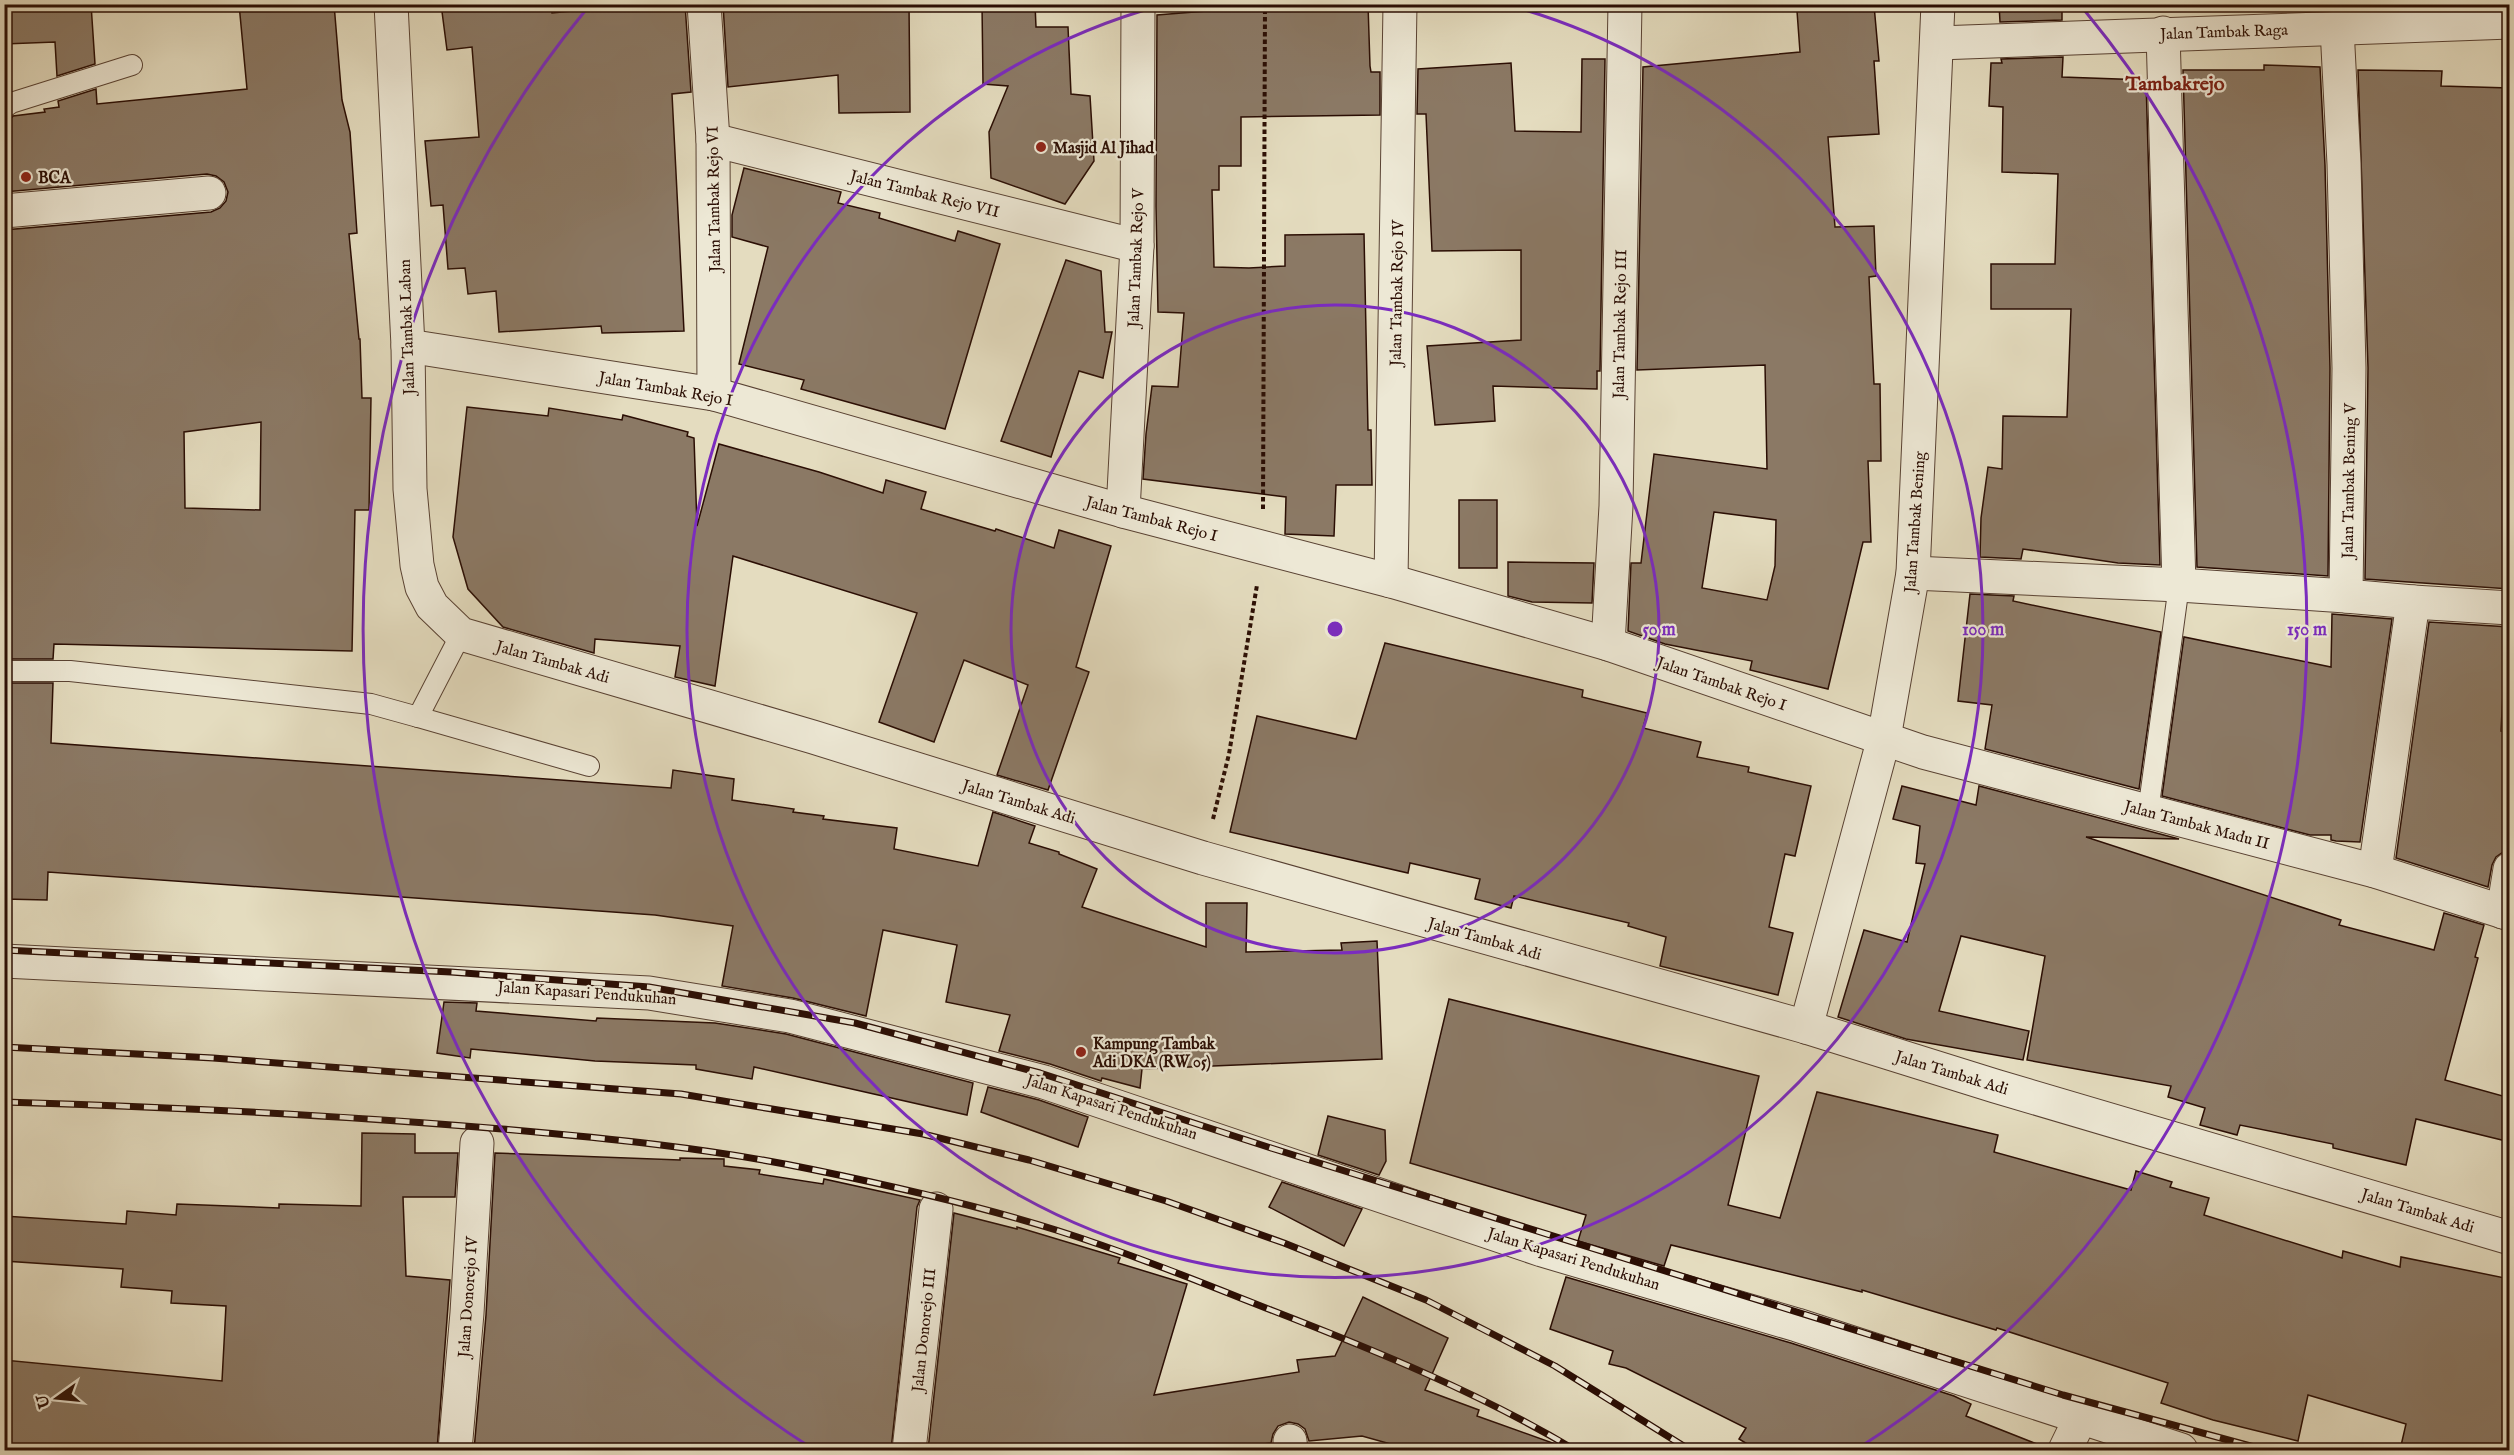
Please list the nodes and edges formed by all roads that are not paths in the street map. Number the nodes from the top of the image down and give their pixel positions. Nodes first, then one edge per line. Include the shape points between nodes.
1 (391, 4) edge
2 (704, 4) edge
3 (1137, 4) edge
4 (1400, 4) edge
5 (1625, 4) edge
6 (1938, 4) edge
7 (2510, 21) edge
8 (2337, 28) junction
9 (2163, 33) junction
10 (1938, 43) junction
11 (132, 65) dead end
12 (4, 108) edge
13 (713, 141) junction
14 (209, 193) dead end
15 (4, 211) edge
16 (1137, 246) junction
17 (408, 346) junction
18 (714, 394) junction
19 (1123, 511) junction
20 (1913, 573) junction
21 (1391, 581) junction
22 (2179, 585) junction
23 (2346, 596) junction
24 (2414, 602) junction
25 (2510, 608) edge
26 (461, 634) junction
27 (1608, 644) junction
28 (4, 670) edge
29 (418, 717) junction
30 (1884, 738) junction
31 (589, 766) dead end
32 (2148, 812) junction
33 (2510, 869) edge
34 (2375, 871) junction
35 (2506, 913) edge
36 (4, 961) edge
37 (1806, 1027) junction
38 (477, 1143) dead end
39 (936, 1209) dead end
40 (2510, 1238) edge
41 (2080, 1419) junction
42 (455, 1450) edge
43 (909, 1450) edge
44 (2065, 1450) edge
45 (2181, 1450) edge

1 - 17 street, Jalan Tambak Laban
2 - 13 street, Jalan Tambak Rejo VI
3 - 16 street, Jalan Tambak Rejo V
4 - 21 street, Jalan Tambak Rejo IV
5 - 27 street, Jalan Tambak Rejo III via 1616,506
6 - 10 street, Jalan Tambak Bening
7 - 8 street, Jalan Tambak Raga
8 - 9 street, Jalan Tambak Raga
8 - 23 street, Jalan Tambak Bening V via 2349,368
9 - 10 street, Jalan Tambak Raga
9 - 22 street
10 - 20 street, Jalan Tambak Bening
11 - 12 lane
13 - 16 street, Jalan Tambak Rejo VII
13 - 18 street, Jalan Tambak Rejo VI
14 - 15 street
16 - 19 street, Jalan Tambak Rejo V
17 - 18 street, Jalan Tambak Rejo I
17 - 26 street, Jalan Tambak Laban via 410,489 417,565 432,606
18 - 19 street, Jalan Tambak Rejo I
19 - 21 street, Jalan Tambak Rejo I
20 - 22 street
20 - 30 street, Jalan Tambak Bening
21 - 27 street, Jalan Tambak Rejo I
22 - 23 street
22 - 32 lane
23 - 24 street
24 - 25 street
24 - 34 street
26 - 29 lane
26 - 37 street, Jalan Tambak Adi via 813,737 1203,858
27 - 30 street, Jalan Tambak Rejo I
28 - 29 lane via 70,671 372,704
29 - 31 lane
30 - 32 street, Jalan Tambak Madu II
30 - 37 street, Jalan Tambak Bening
32 - 34 street, Jalan Tambak Madu II
33 - 35 street
34 - 35 street, Jalan Tambak Madu II
36 - 41 street, Jalan Kapasari Pendukuhan via 649,993 790,1016 1044,1082 1542,1250 1797,1325
37 - 40 street, Jalan Tambak Adi
38 - 42 street, Jalan Donorejo IV
39 - 43 street, Jalan Donorejo III
41 - 44 street
41 - 45 street, Jalan Kapasari Pendukuhan

